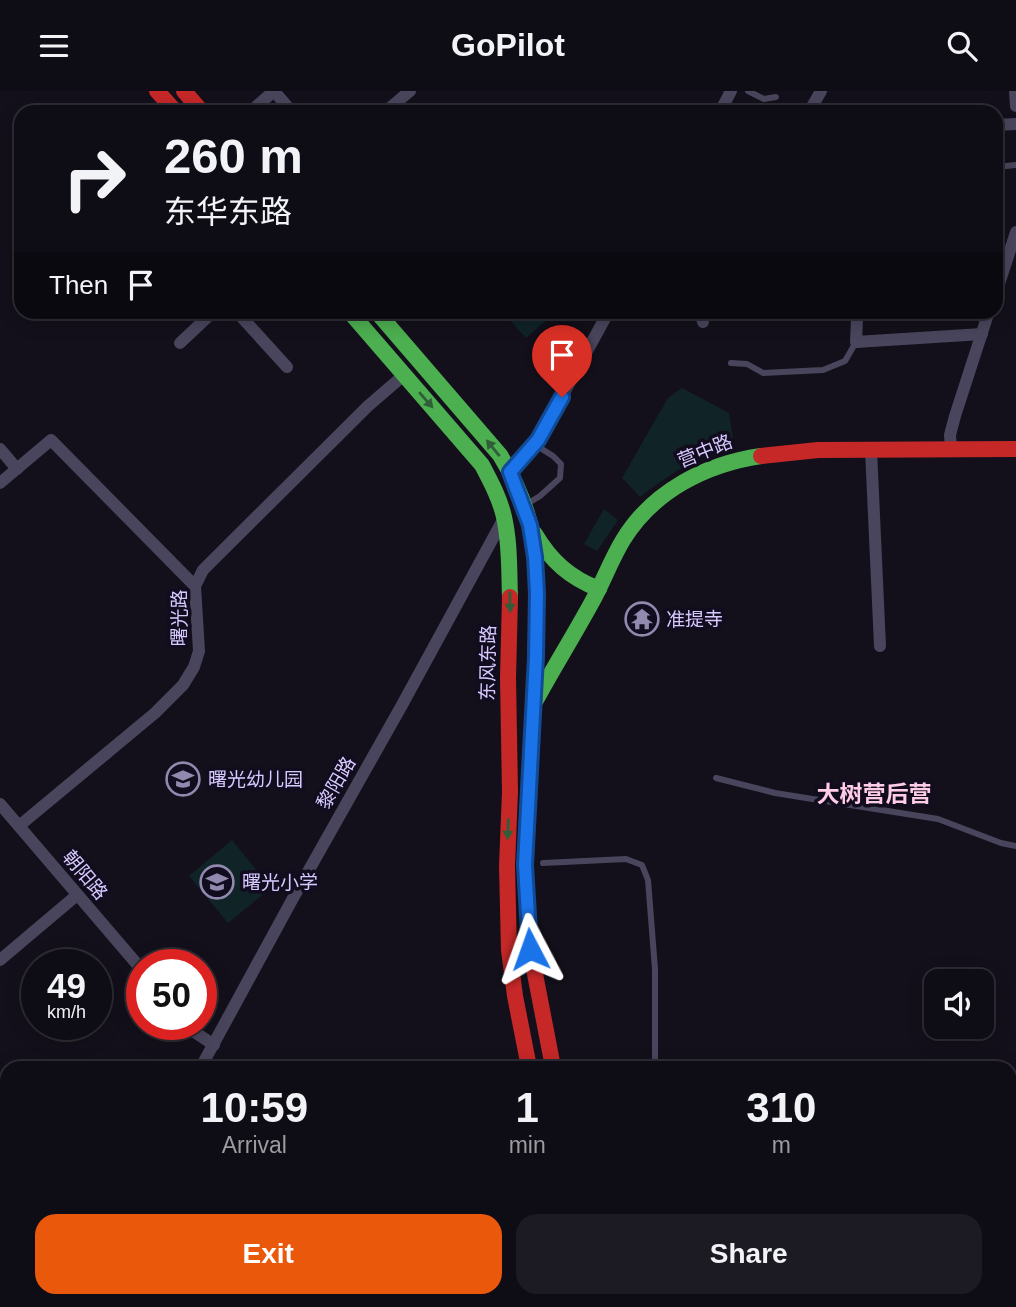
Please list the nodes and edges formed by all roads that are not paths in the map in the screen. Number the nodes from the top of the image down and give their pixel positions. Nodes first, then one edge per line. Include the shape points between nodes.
1 (157, 91) edge
2 (184, 91) edge
3 (274, 91) edge
4 (410, 91) edge
5 (748, 91) edge
6 (1015, 91) edge
7 (776, 97) dead end
8 (170, 105) edge
9 (196, 105) edge
10 (258, 105) edge
11 (286, 105) edge
12 (393, 105) edge
13 (1016, 106) edge
14 (1016, 232) edge
15 (1003, 251) edge
16 (1010, 251) junction
17 (1003, 272) edge
18 (206, 319) edge
19 (243, 319) edge
20 (356, 319) edge
21 (383, 319) edge
22 (605, 319) edge
23 (857, 319) edge
24 (987, 319) edge
25 (982, 334) junction
26 (856, 342) junction
27 (180, 343) dead end
28 (731, 363) dead end
29 (287, 367) dead end
30 (404, 375) junction
31 (534, 445) junction
32 (0, 449) edge
33 (1016, 449) edge
34 (871, 450) junction
35 (951, 450) junction
36 (17, 469) junction
37 (510, 472) junction
38 (0, 483) edge
39 (524, 506) junction
40 (504, 517) junction
41 (530, 525) junction
42 (195, 586) junction
43 (599, 589) junction
44 (880, 646) dead end
45 (532, 706) junction
46 (716, 778) dead end
47 (0, 804) edge
48 (19, 826) junction
49 (1016, 846) edge
50 (543, 863) dead end
51 (78, 895) junction
52 (126, 951) edge
53 (0, 960) edge
54 (206, 1040) edge
55 (214, 1045) junction
56 (205, 1061) edge
57 (528, 1061) edge
58 (552, 1061) edge
59 (655, 1061) edge

1 - 8 main road
2 - 9 main road
3 - 10 street
3 - 11 street
4 - 12 street
5 - 7 lane via 764,99
6 - 13 street
14 - 16 street
15 - 16 lane
16 - 17 street
18 - 27 street
19 - 29 street
20 - 30 main road, 东风东路
37 -> 21 main road
22 - 31 street
23 - 26 street
24 - 25 street
25 - 26 street
25 - 35 street via 955,416
26 - 28 lane via 845,361 823,370 763,373 747,364
30 -> 40 main road, 东风东路 via 482,465
30 - 42 street, 曙光路 via 203,570
31 - 37 street
31 - 39 lane via 561,464 560,478
32 - 36 street
33 - 35 main road, 营中路
34 - 35 main road, 营中路
34 - 43 main road, 营中路 via 814,449 743,457 691,477 640,517
34 - 44 street
36 - 38 street
36 - 42 street via 51,440
37 - 39 main road
39 - 41 main road
40 - 55 street, 黎阳路
40 -> 57 main road, 东风东路 via 510,606 509,950
41 - 43 main road via 563,570 579,583
41 - 45 main road via 537,593
42 - 48 street, 曙光路 via 200,651 183,685
43 - 45 main road, 营中路
45 - 58 main road via 525,865 530,949
46 - 49 lane via 775,793 938,819
47 - 48 street, 朝阳路
48 - 51 street, 朝阳路
50 - 59 lane via 626,859 642,865 649,880 655,969
51 - 52 street, 朝阳路
51 - 53 street
54 - 55 street
55 - 56 street, 黎阳路

